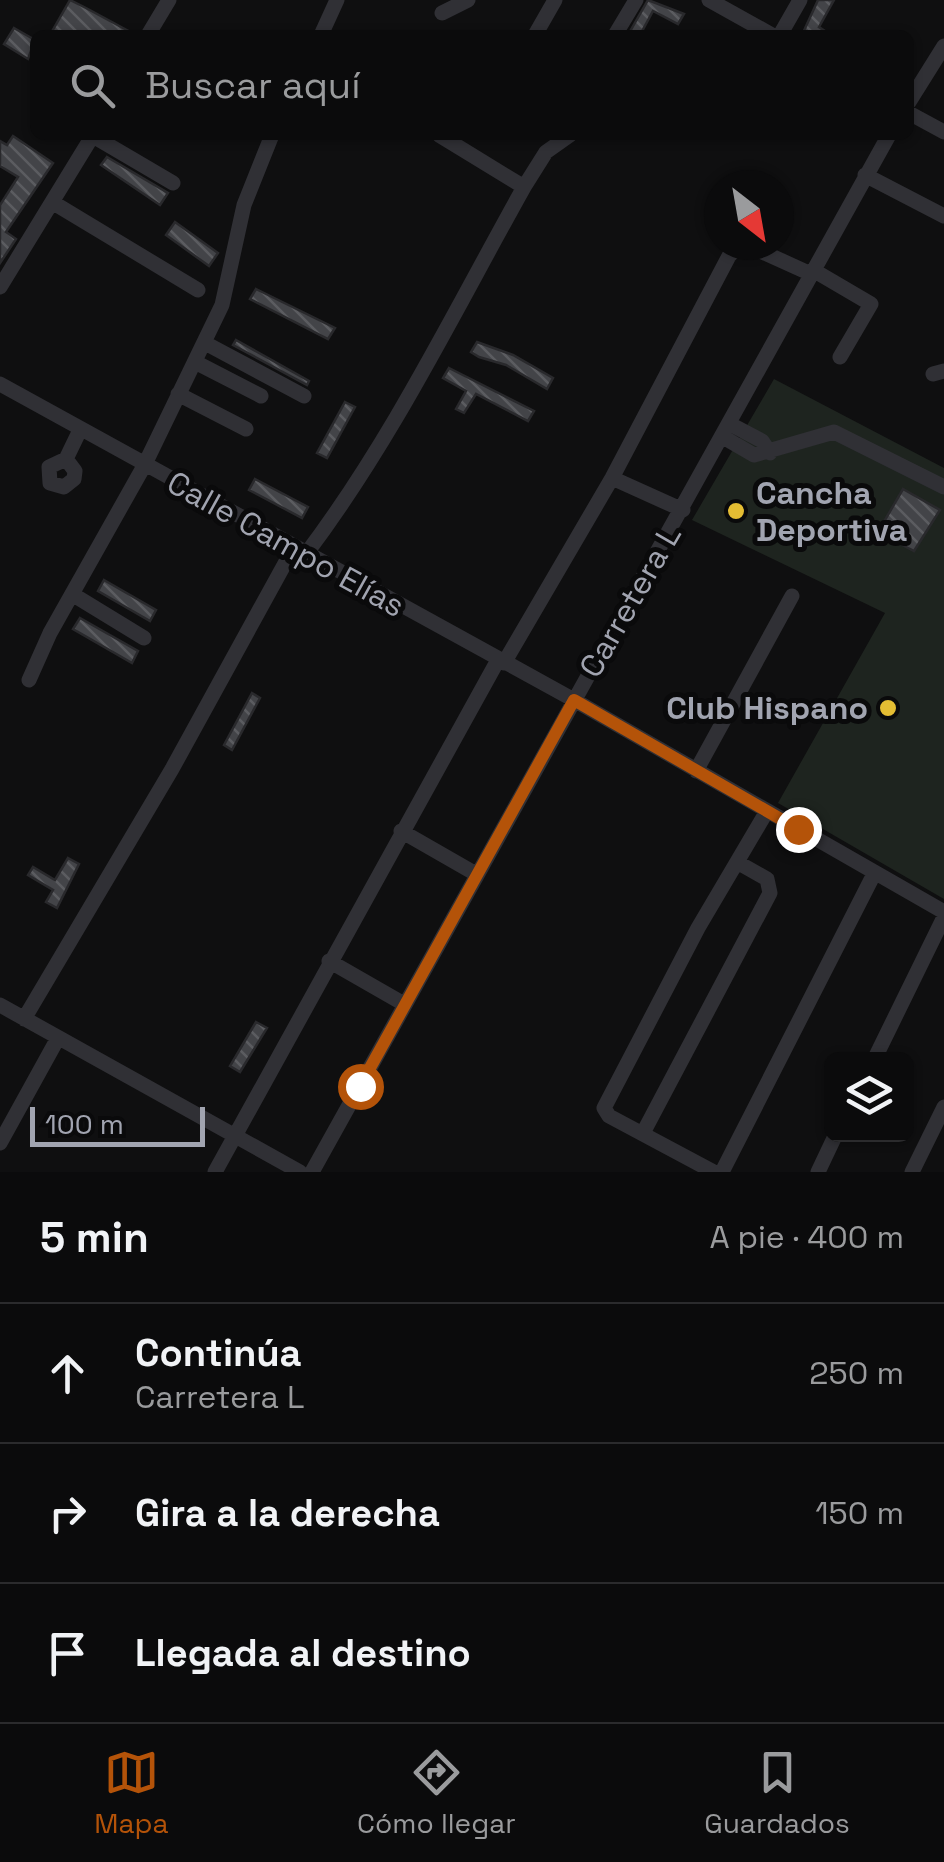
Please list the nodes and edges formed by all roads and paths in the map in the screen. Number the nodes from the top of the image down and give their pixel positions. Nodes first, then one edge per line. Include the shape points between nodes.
1 (169, 0) edge
2 (337, 0) edge
3 (468, 0) edge
4 (555, 0) edge
5 (636, 0) edge
6 (709, 0) edge
7 (800, 0) edge
8 (442, 13) dead end
9 (151, 30) edge
10 (323, 30) edge
11 (538, 30) edge
12 (618, 30) edge
13 (762, 30) edge
14 (783, 30) edge
15 (944, 46) edge
16 (914, 94) edge
17 (914, 116) edge
18 (944, 132) edge
19 (91, 140) edge
20 (100, 140) edge
21 (270, 140) edge
22 (446, 140) edge
23 (563, 140) edge
24 (886, 140) edge
25 (865, 175) junction
26 (172, 182) dead end
27 (524, 187) junction
28 (52, 202) junction
29 (944, 216) edge
30 (727, 260) edge
31 (782, 260) edge
32 (812, 272) junction
33 (0, 287) edge
34 (198, 290) dead end
35 (205, 343) junction
36 (840, 357) dead end
37 (195, 362) junction
38 (0, 384) edge
39 (178, 394) junction
40 (261, 396) dead end
41 (304, 396) dead end
42 (246, 429) dead end
43 (80, 430) junction
44 (727, 431) junction
45 (66, 459) dead end
46 (144, 466) junction
47 (612, 478) junction
48 (944, 486) edge
49 (682, 510) junction
50 (300, 551) junction
51 (72, 594) junction
52 (792, 596) dead end
53 (144, 638) dead end
54 (501, 662) junction
55 (29, 680) dead end
56 (574, 700) junction
57 (696, 771) junction
58 (767, 812) junction
59 (401, 832) junction
60 (737, 862) junction
61 (476, 874) junction
62 (874, 874) junction
63 (944, 914) edge
64 (328, 961) junction
65 (404, 1004) junction
66 (0, 1006) edge
67 (24, 1018) junction
68 (58, 1038) junction
69 (878, 1052) edge
70 (944, 1108) edge
71 (643, 1133) junction
72 (235, 1136) junction
73 (832, 1142) edge
74 (0, 1143) edge
75 (215, 1172) edge
76 (300, 1172) edge
77 (312, 1172) edge
78 (714, 1172) edge
79 (722, 1172) edge
80 (818, 1172) edge
81 (912, 1172) edge

1 - 9 street
2 - 10 street
3 - 8 street
4 - 11 street
5 - 12 street
6 - 13 street
7 - 14 street
15 - 16 street
17 - 18 street
19 - 28 street
20 - 26 street
21 - 35 street
22 - 27 street
23 - 27 street via 546,152
24 - 25 street, Carretera L
25 - 29 street
25 - 32 street, Carretera L
27 - 50 street via 397,421 352,493
28 - 33 street
28 - 34 street
30 - 47 street
31 - 32 street
32 - 36 street via 871,304
32 - 44 street, Carretera L
35 - 37 street
35 - 41 street
37 - 39 street
37 - 40 street
38 - 43 street, Calle Campo Elías
39 - 42 street
39 - 46 street
43 - 45 street
43 - 46 street, Calle Campo Elías
44 - 48 street via 754,455 834,432
44 - 49 street, Carretera L
46 - 50 street, Calle Campo Elías
46 - 51 street
47 - 49 street
47 - 54 street
49 - 56 street, Carretera L
50 - 54 street, Calle Campo Elías
50 - 67 street
51 - 53 street
51 - 55 street
52 - 57 street
54 - 56 street, Calle Campo Elías
54 - 59 street
56 - 57 street, Calle Campo Elías
56 - 61 street, Carretera L
57 - 58 street, Calle Campo Elías
58 - 60 street
58 - 62 street, Calle Campo Elías
59 - 61 street
59 - 64 street
60 - 71 street via 766,880 770,893
60 - 71 street via 604,1108
61 - 65 street, Carretera L
62 - 63 street, Calle Campo Elías
62 - 79 street
63 - 69 street
64 - 65 street
64 - 72 street
65 - 77 street, Carretera L
66 - 67 street
67 - 68 street
68 - 72 street
68 - 74 street
70 - 81 street
71 - 78 street
72 - 75 street
72 - 76 street
73 - 80 street

